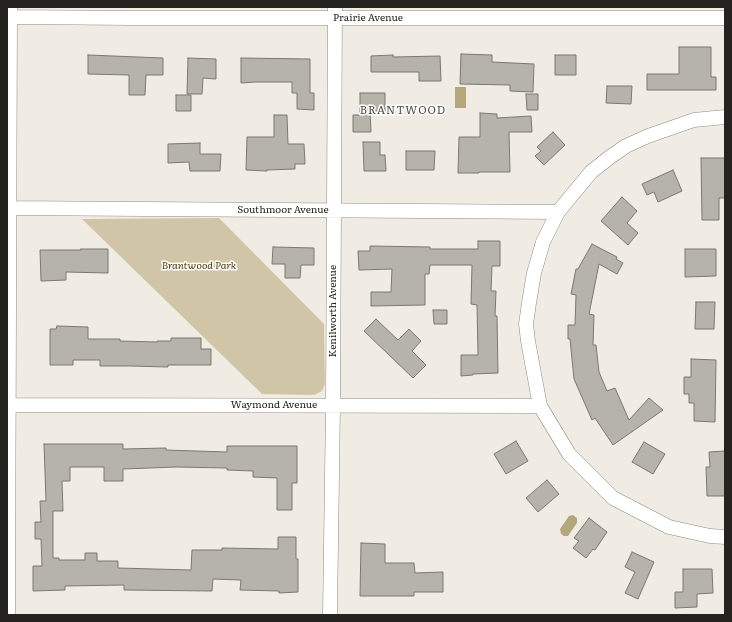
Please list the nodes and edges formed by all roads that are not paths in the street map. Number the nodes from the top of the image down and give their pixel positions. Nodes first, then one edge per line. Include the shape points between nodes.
1 (335, 12) edge
2 (9, 14) edge
3 (725, 18) edge
4 (725, 117) edge
5 (8, 208) edge
6 (334, 210) junction
7 (558, 212) junction
8 (8, 405) edge
9 (333, 405) junction
10 (540, 406) junction
11 (8, 519) edge
12 (725, 538) edge
13 (8, 615) edge
14 (330, 615) edge

1 - 2 street, Prairie Avenue
1 - 3 street, Prairie Avenue
1 - 6 street, Kenilworth Avenue
2 - 5 street
4 - 7 street via 694,120 626,146 591,172
5 - 6 street, Southmoor Avenue
5 - 8 street
6 - 7 street, Southmoor Avenue
6 - 9 street, Kenilworth Avenue
7 - 10 street via 543,242 534,273 526,324
8 - 9 street, Waymond Avenue
8 - 11 street
9 - 10 street, Waymond Avenue
9 - 14 street, Kenilworth Avenue
10 - 12 street via 569,454 613,498 669,526
11 - 13 street

